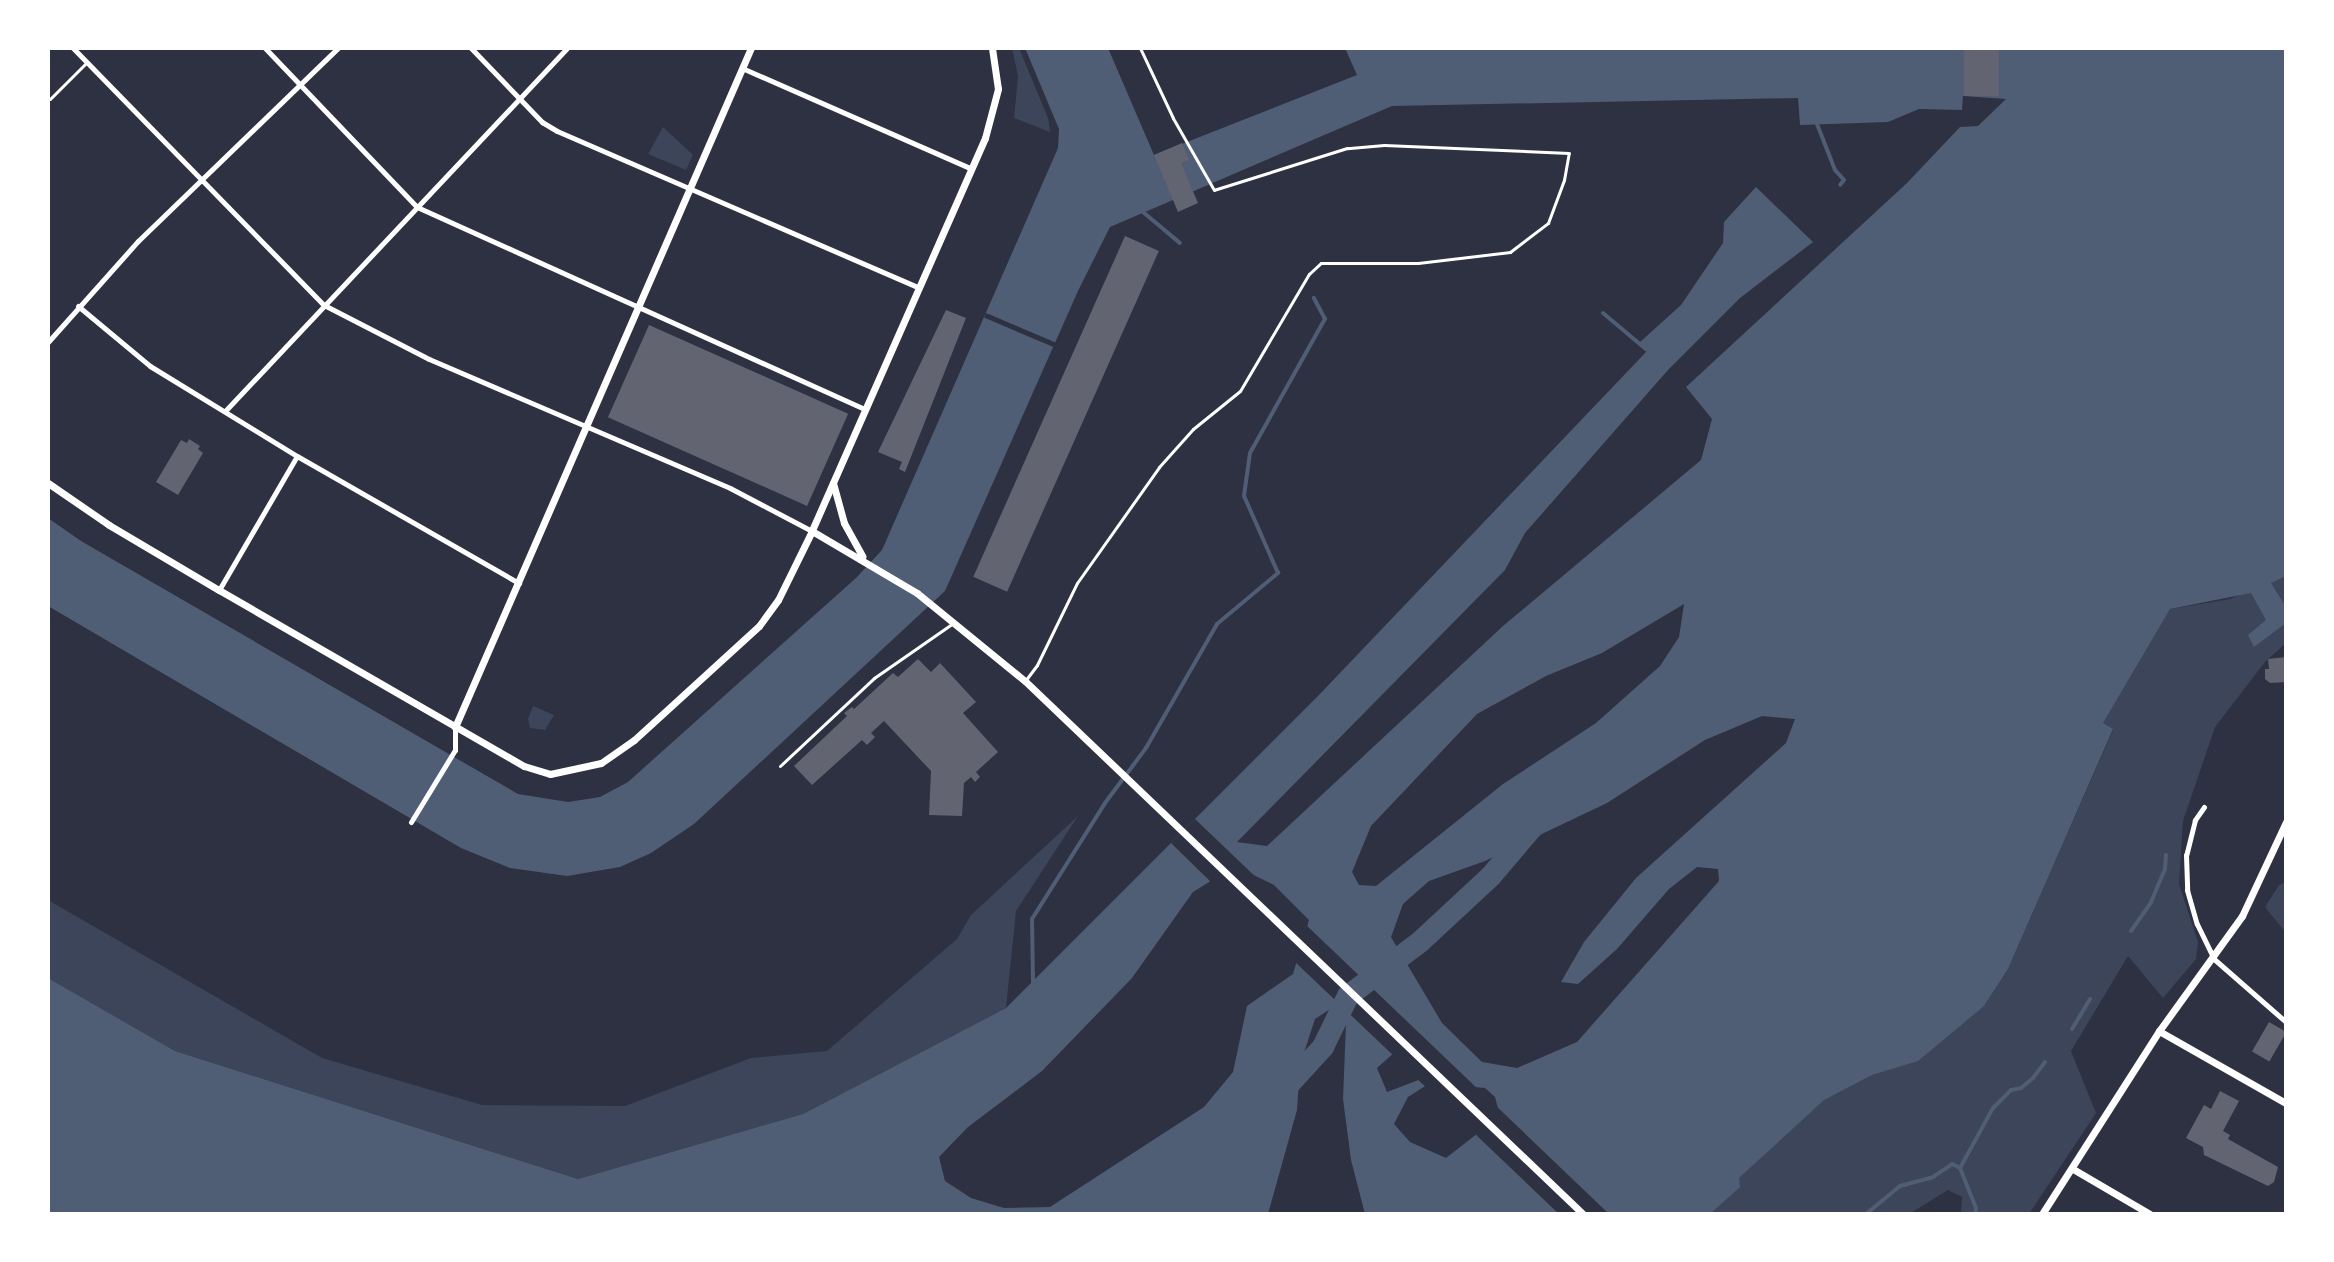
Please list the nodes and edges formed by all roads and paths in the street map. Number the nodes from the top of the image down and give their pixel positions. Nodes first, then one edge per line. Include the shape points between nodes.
1 (73, 48) edge
2 (265, 48) edge
3 (338, 48) edge
4 (471, 48) edge
5 (567, 48) edge
6 (751, 48) edge
7 (992, 48) edge
8 (1140, 48) edge
9 (87, 62) junction
10 (742, 68) junction
11 (300, 84) junction
12 (50, 99) edge
13 (519, 99) junction
14 (972, 169) junction
15 (200, 181) junction
16 (690, 188) junction
17 (417, 207) junction
18 (919, 288) junction
19 (324, 305) junction
20 (78, 306) junction
21 (637, 308) junction
22 (48, 342) edge
23 (865, 409) junction
24 (226, 410) junction
25 (585, 429) junction
26 (297, 456) junction
27 (833, 482) junction
28 (48, 483) edge
29 (812, 531) junction
30 (864, 559) junction
31 (519, 583) junction
32 (219, 590) junction
33 (953, 623) junction
34 (1025, 681) junction
35 (455, 727) junction
36 (780, 766) dead end
37 (2204, 807) dead end
38 (411, 822) dead end
39 (2286, 822) edge
40 (2214, 959) junction
41 (2286, 1022) edge
42 (2159, 1031) junction
43 (2286, 1103) edge
44 (2073, 1169) junction
45 (1583, 1214) edge
46 (2042, 1214) edge
47 (2150, 1214) edge

1 - 9 street
2 - 11 street
3 - 11 street
4 - 13 street
5 - 13 street
6 - 10 street
7 - 14 street via 998,73 996,102
8 - 34 lane via 1209,186 1221,189 1347,148 1569,153 1559,202 1548,223 1510,252 1418,263 1321,263 1309,274 1240,391 1193,429 1159,467 1077,583
9 - 12 lane
9 - 15 street
10 - 14 street
10 - 16 street
11 - 15 street
11 - 17 street
13 - 16 street via 557,131
13 - 17 street
14 - 18 street
15 - 19 street
15 - 20 street
16 - 18 street
16 - 21 street
17 - 19 street
17 - 21 street
18 - 23 street
19 - 24 street
19 - 25 street
20 - 22 street
20 - 24 street via 150,366
21 - 23 street
21 - 25 street
23 - 27 street
24 - 26 street
25 - 29 street via 730,488
25 - 31 street
26 - 31 street
26 - 32 street
27 - 29 street
27 - 30 street via 844,523
28 - 32 street
29 - 30 street
29 - 35 street via 759,626 634,740 601,763 550,774 524,766
30 - 33 street
31 - 35 street
32 - 35 street
33 - 34 street
33 - 36 lane via 874,678
34 - 45 street
35 - 38 street via 452,754
37 - 40 street via 2189,837 2185,872 2191,906
39 - 40 street via 2258,888
40 - 41 street
40 - 42 street
42 - 43 street
42 - 44 street
44 - 46 street
44 - 47 street

